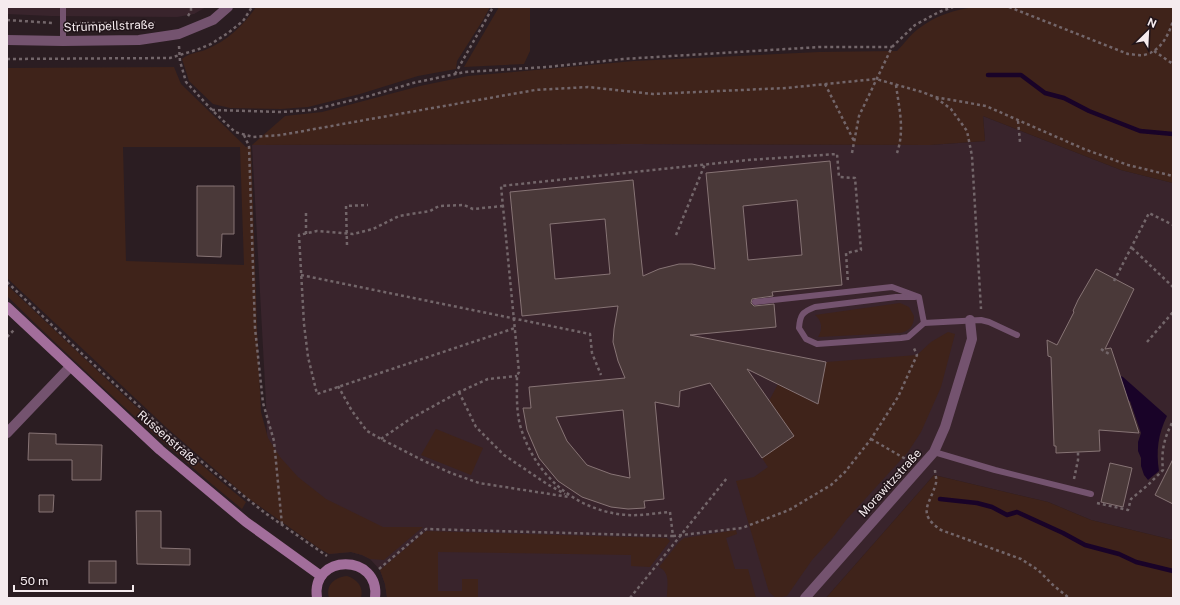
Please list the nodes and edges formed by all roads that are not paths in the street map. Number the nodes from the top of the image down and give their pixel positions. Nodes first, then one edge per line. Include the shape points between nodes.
1 (64, 7) edge
2 (228, 7) edge
3 (7, 40) edge
4 (63, 41) junction
5 (919, 296) junction
6 (755, 302) dead end
7 (7, 307) edge
8 (970, 320) junction
9 (924, 323) junction
10 (1017, 335) dead end
11 (70, 367) junction
12 (7, 433) edge
13 (934, 452) junction
14 (1091, 494) road end
15 (321, 576) junction
16 (317, 598) edge
17 (375, 598) edge
18 (805, 598) edge

1 - 4 lane
2 - 4 street, Strümpellstraße via 213,20 179,34 139,40
3 - 4 street, Strümpellstraße
5 - 6 lane via 892,287
5 - 9 lane
5 - 9 lane via 814,307 805,311 800,318 799,328 806,339 817,344 908,337
7 - 11 street, Russenstraße
8 - 9 lane
8 - 10 lane via 989,322
8 - 13 street, Morawitzstraße via 972,338
11 - 12 street
11 - 15 street, Russenstraße via 160,450 246,522
13 - 14 lane
13 - 18 street, Morawitzstraße
15 - 16 street via 316,588
15 - 17 street via 332,567 346,563 360,567 370,576

